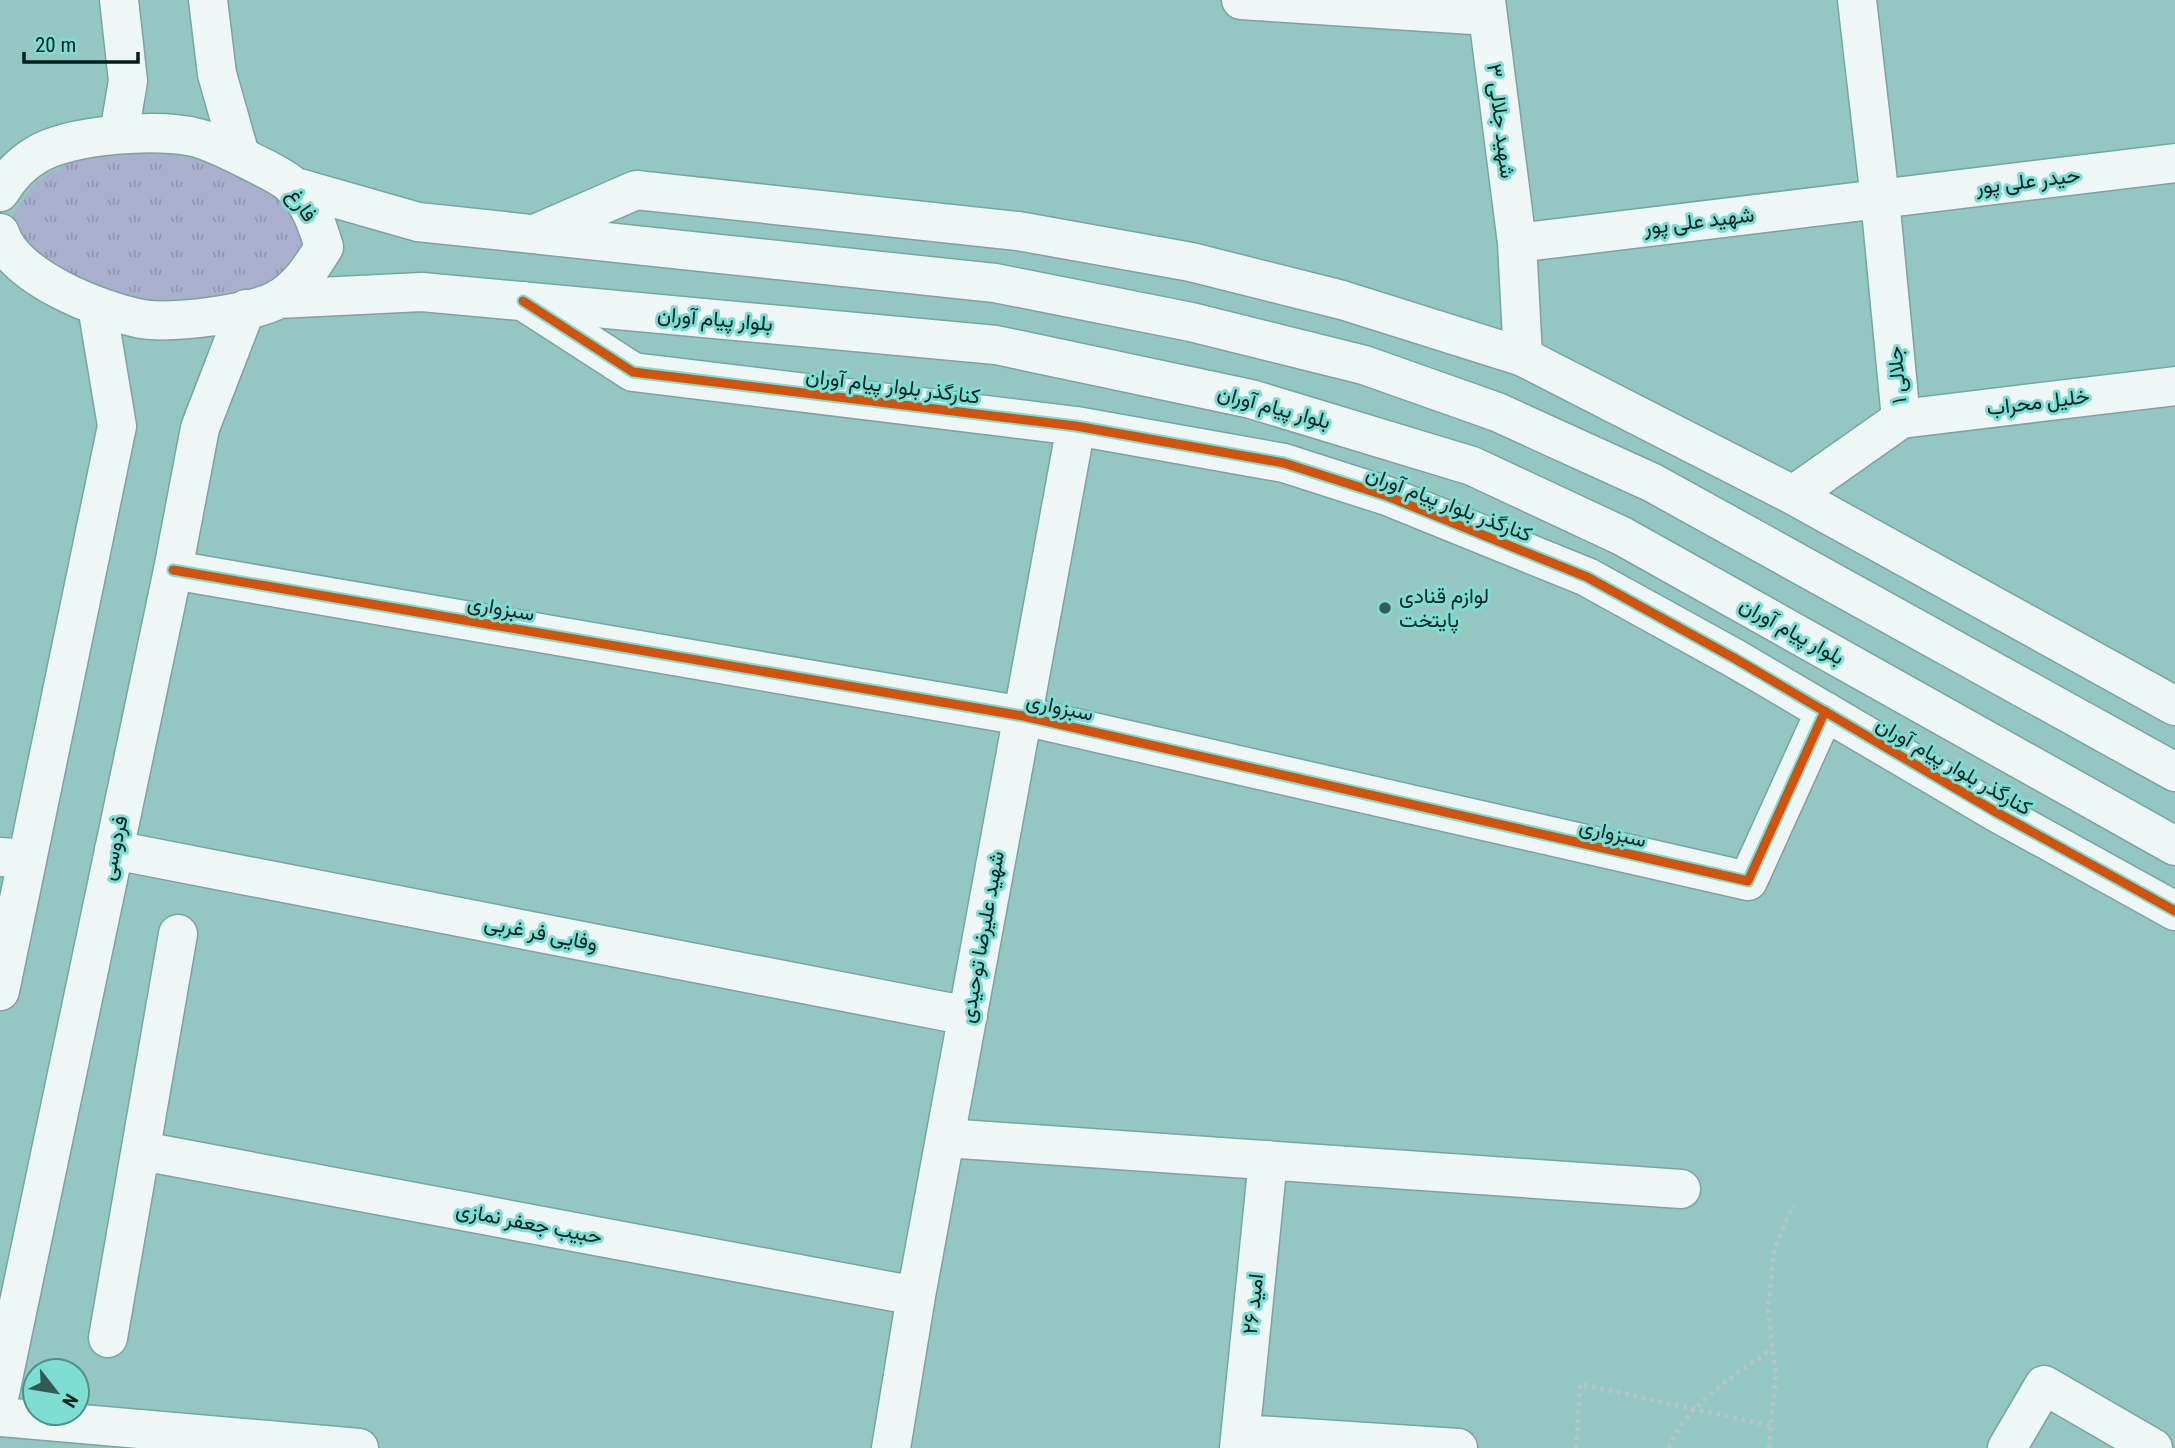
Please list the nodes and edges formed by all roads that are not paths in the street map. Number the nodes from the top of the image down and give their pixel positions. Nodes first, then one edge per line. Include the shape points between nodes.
1 (119, 0) edge
2 (208, 0) edge
3 (1241, 0) edge
4 (1857, 0) edge
5 (1487, 8) edge
6 (119, 134) junction
7 (0, 150) edge
8 (38, 153) junction
9 (240, 155) junction
10 (2175, 163) edge
11 (292, 186) junction
12 (0, 192) edge
13 (1880, 199) junction
14 (0, 233) edge
15 (535, 234) junction
16 (1517, 243) junction
17 (12, 263) edge
18 (523, 302) junction
19 (262, 304) junction
20 (97, 306) junction
21 (1523, 357) junction
22 (2175, 386) edge
23 (1901, 419) junction
24 (1076, 426) junction
25 (1793, 495) junction
26 (173, 570) junction
27 (2175, 706) edge
28 (1825, 711) junction
29 (1023, 716) junction
30 (2175, 772) edge
31 (2175, 846) edge
32 (114, 850) junction
33 (14, 858) edge
34 (2175, 911) edge
35 (178, 934) dead end
36 (0, 991) edge
37 (968, 1016) junction
38 (945, 1138) junction
39 (142, 1151) junction
40 (1268, 1160) junction
41 (1681, 1189) dead end
42 (916, 1296) junction
43 (108, 1338) dead end
44 (0, 1393) edge
45 (0, 1417) edge
46 (1240, 1441) edge
47 (359, 1448) edge
48 (891, 1448) edge
49 (1458, 1448) edge
50 (2007, 1448) edge
51 (2153, 1448) edge

1 - 6 street via 128,81
2 - 9 street via 217,74
3 - 5 street
4 - 13 street, جلالی ۱
5 - 16 street, شهید جلالی ۳
6 - 8 street, فارغ
6 - 9 street, فارغ via 160,132 199,138
7 - 8 street
8 - 12 street, فارغ via 10,175
9 - 11 street, فارغ
10 - 13 street, حیدر علی پور
11 - 15 street via 418,222
11 - 19 street, فارغ via 314,214 324,247 305,278
13 - 16 street, شهید علی پور
13 - 23 street, جلالی ۱
14 - 17 street, فارغ
15 - 21 street via 636,190 1018,231 1191,262 1342,300
15 - 30 street via 995,283 1191,322 1364,365 1497,412 1653,483
16 - 21 street, شهید جلالی ۳
17 - 20 street, فارغ
18 - 19 street, بلوار پیام آوران via 422,292
18 - 24 street, کنارگذر بلوار پیام آوران via 633,372
18 - 31 street, بلوار پیام آوران via 996,345 1251,399 1472,466 1622,536
19 - 20 street, فارغ via 196,319 144,319
19 - 26 street, فردوسی via 200,428
20 - 33 street via 117,426
21 - 25 street
22 - 23 street, خلیل محراب
23 - 25 street, جلالی ۱
24 - 28 street, کنارگذر بلوار پیام آوران via 1284,463 1387,496 1587,577
24 - 29 street, شهید علیرضا توحیدی
25 - 27 street
26 - 29 street, سبزواری
26 - 32 street, فردوسی
28 - 29 street, سبزواری via 1748,881
28 - 34 street, کنارگذر بلوار پیام آوران
29 - 37 street, شهید علیرضا توحیدی
32 - 37 street, وفایی فر غربی
32 - 44 street, فردوسی
33 - 36 street
35 - 39 street
37 - 38 street, شهید علیرضا توحیدی
38 - 40 street
38 - 42 street, شهید علیرضا توحیدی
39 - 42 street, حبیب جعفر نمازی
39 - 43 street
40 - 41 street
40 - 46 street, امید ۲۶
42 - 48 street, شهید علیرضا توحیدی
45 - 47 street
46 - 49 street
50 - 51 street via 2044,1385

